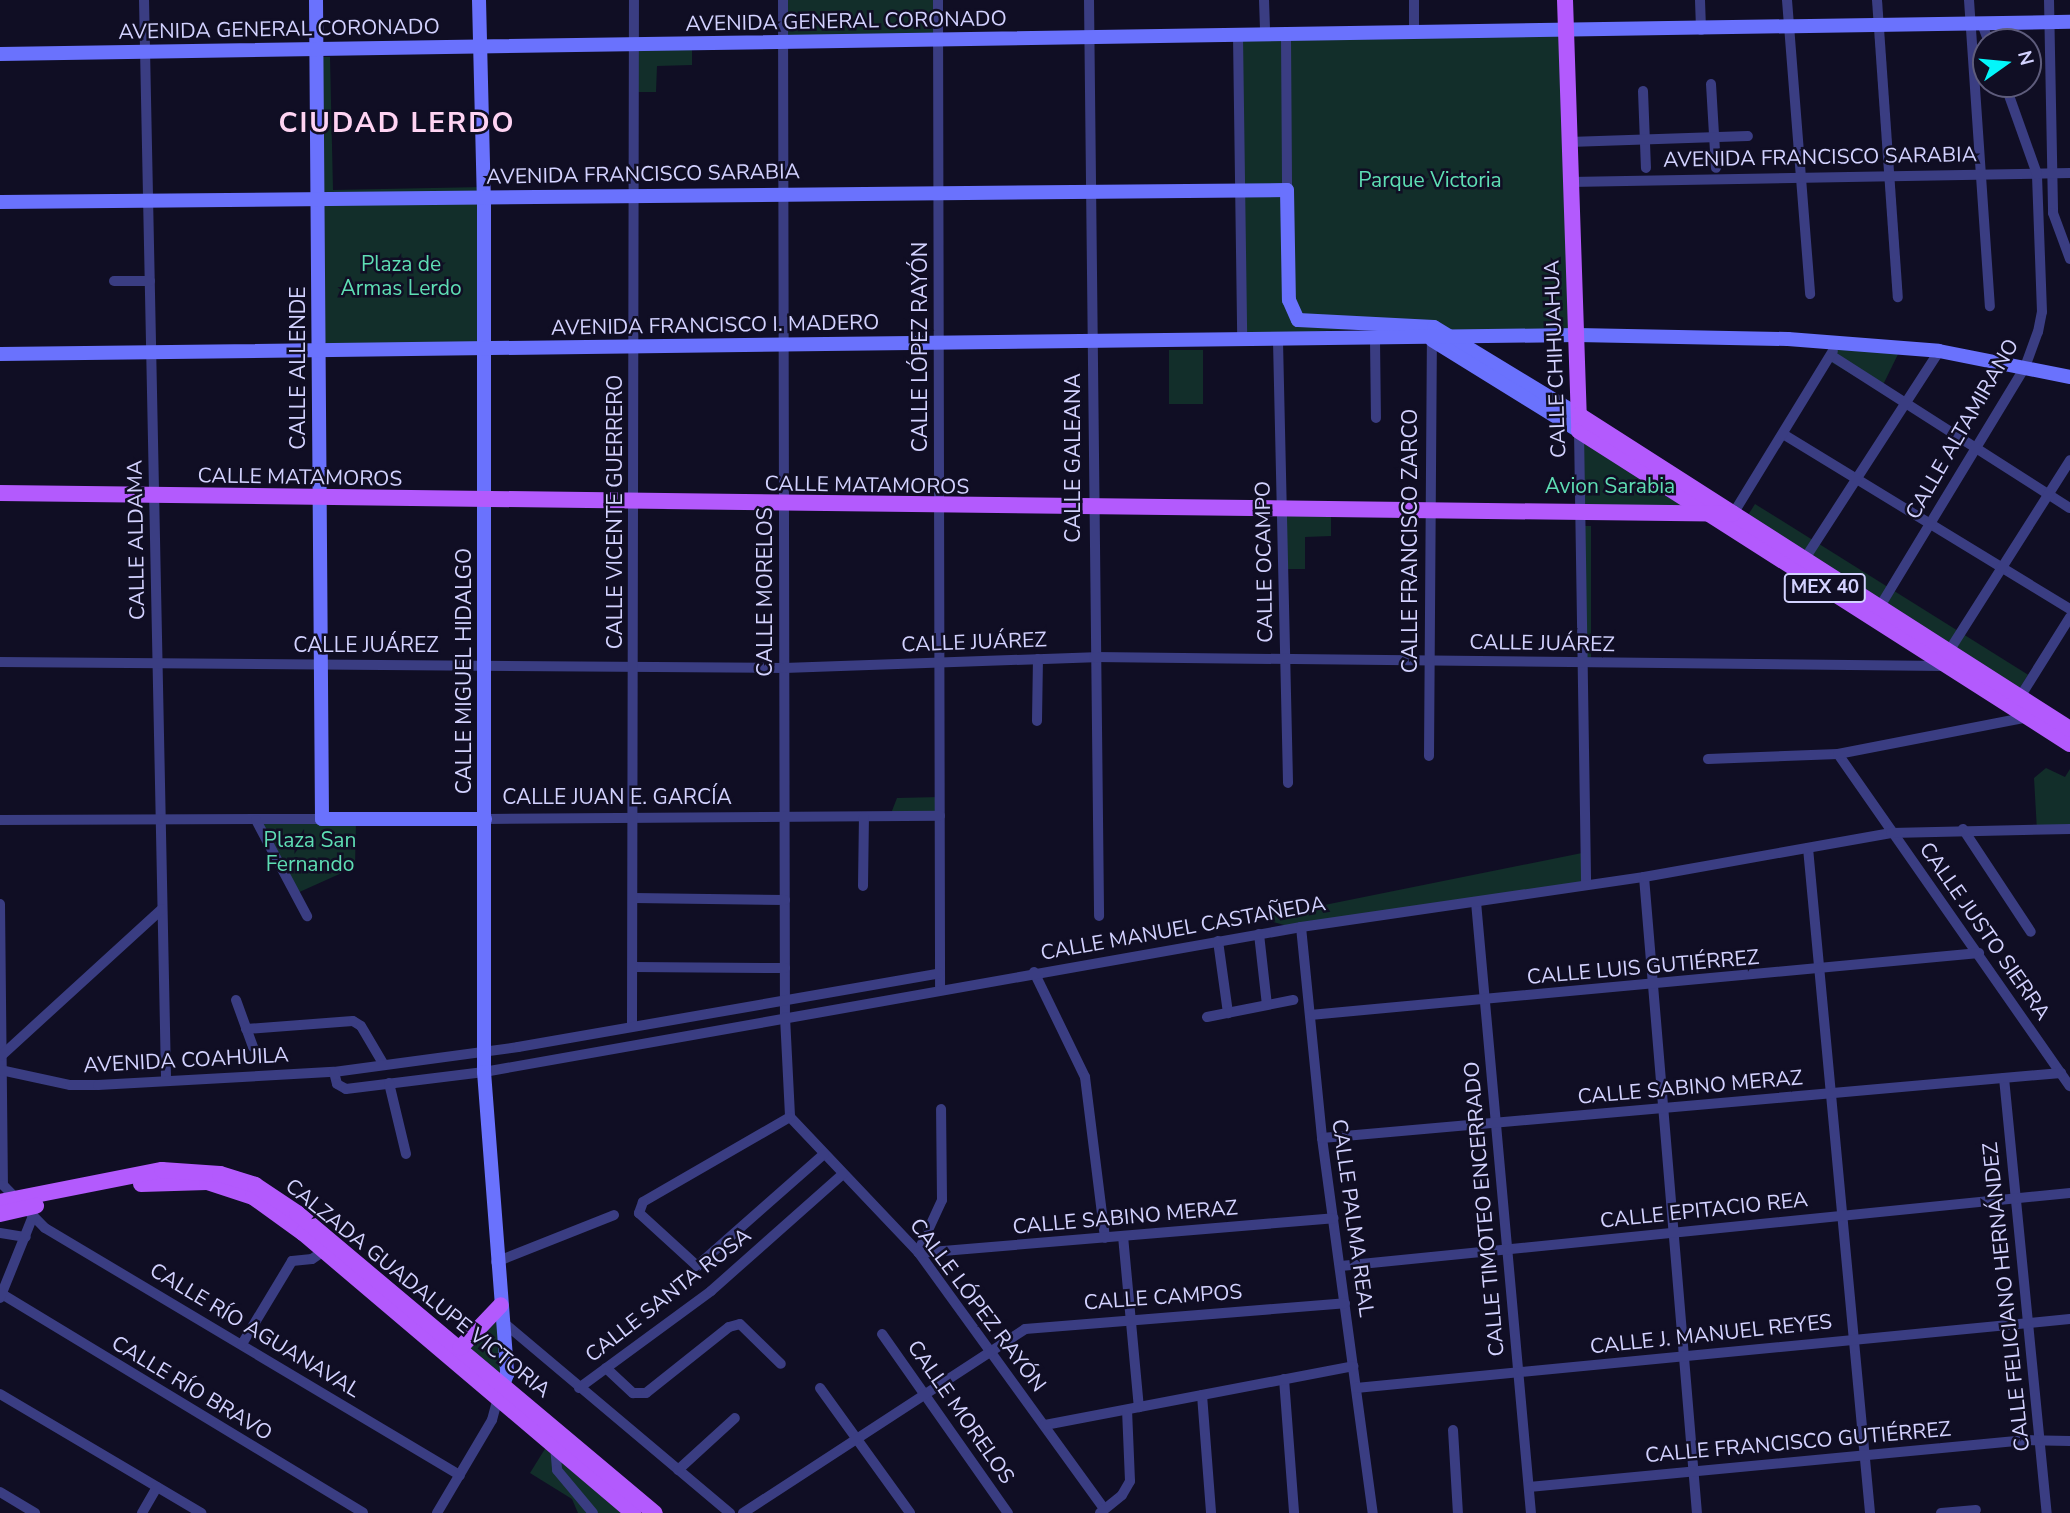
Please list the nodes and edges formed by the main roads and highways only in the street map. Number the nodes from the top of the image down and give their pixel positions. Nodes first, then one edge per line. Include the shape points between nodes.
1 (316, 0) edge
2 (479, 0) edge
3 (1565, 0) edge
4 (2070, 22) edge
5 (1566, 31) junction
6 (479, 47) junction
7 (316, 50) junction
8 (0, 54) edge
9 (484, 198) junction
10 (317, 201) junction
11 (0, 202) edge
12 (1432, 333) junction
13 (1577, 335) junction
14 (1458, 338) junction
15 (484, 349) junction
16 (319, 350) junction
17 (0, 354) edge
18 (2070, 377) edge
19 (1579, 387) junction
20 (1579, 423) junction
21 (1616, 442) junction
22 (0, 493) edge
23 (320, 498) junction
24 (485, 500) junction
25 (1733, 514) junction
26 (1711, 516) junction
27 (1949, 659) junction
28 (2070, 729) edge
29 (2070, 744) edge
30 (322, 819) joint
31 (485, 819) junction
32 (19, 1206) edge
33 (0, 1214) edge
34 (502, 1314) junction
35 (460, 1348) junction
36 (506, 1396) junction
37 (633, 1513) edge
38 (655, 1513) edge

1 - 7 main road, CALLE ALLENDE
2 - 6 main road, CALLE MIGUEL HIDALGO
3 - 5 main road, CALLE CHIHUAHUA
4 - 5 main road, AVENIDA GENERAL CORONADO
5 - 6 main road, AVENIDA GENERAL CORONADO
5 - 13 main road, CALLE CHIHUAHUA
6 - 7 main road, AVENIDA GENERAL CORONADO
6 - 9 main road, CALLE MIGUEL HIDALGO
7 - 8 main road, AVENIDA GENERAL CORONADO
7 - 10 main road, CALLE ALLENDE
9 - 10 main road, AVENIDA FRANCISCO SARABIA
9 - 12 main road, AVENIDA FRANCISCO SARABIA / MEX 40 via 1287,190 1289,300 1298,320
9 - 15 main road, CALLE MIGUEL HIDALGO
10 - 11 main road, AVENIDA FRANCISCO SARABIA
10 - 16 main road, CALLE ALLENDE
12 - 14 main road, MEX 40
12 - 15 main road, AVENIDA FRANCISCO I. MADERO / MEX 40 via 1375,340
12 - 20 main road, MEX 40
13 - 14 main road
13 - 18 main road via 1939,351
13 - 19 main road, CALLE CHIHUAHUA
14 - 20 main road, MEX 40
15 - 16 main road, AVENIDA FRANCISCO I. MADERO
15 - 24 main road, CALLE MIGUEL HIDALGO
16 - 17 main road, AVENIDA FRANCISCO I. MADERO
16 - 23 main road, CALLE ALLENDE
19 - 20 main road, CALLE CHIHUAHUA
19 - 21 main road via 1590,416
20 - 21 main road, MEX 40
20 - 26 main road, MEX 40
21 - 25 main road, MEX 40
22 - 23 main road, CALLE MATAMOROS
23 - 24 main road, CALLE MATAMOROS
23 - 30 main road, CALLE ALLENDE
24 - 26 main road, CALLE MATAMOROS
24 - 31 main road, CALLE MIGUEL HIDALGO
25 - 26 main road, CALLE MATAMOROS
25 - 27 main road, MEX 40
26 - 27 main road, MEX 40
27 - 28 main road, MEX 40
27 - 29 main road, MEX 40
30 - 31 main road, CALLE JUAN E. GARCÍA
31 - 34 main road, CALLE MIGUEL HIDALGO via 484,1072
32 - 33 main road, CALZADA GUADALUPE VICTORIA
32 - 35 main road, CALZADA GUADALUPE VICTORIA via 162,1170 207,1171 239,1179 297,1213
32 - 36 main road, CALZADA GUADALUPE VICTORIA via 153,1182 207,1182 253,1197
34 - 35 main road
34 - 36 main road, CALLE MIGUEL HIDALGO via 517,1381
35 - 36 main road, CALZADA GUADALUPE VICTORIA
36 - 37 main road, CALZADA GUADALUPE VICTORIA via 555,1446
36 - 38 main road, CALZADA GUADALUPE VICTORIA

